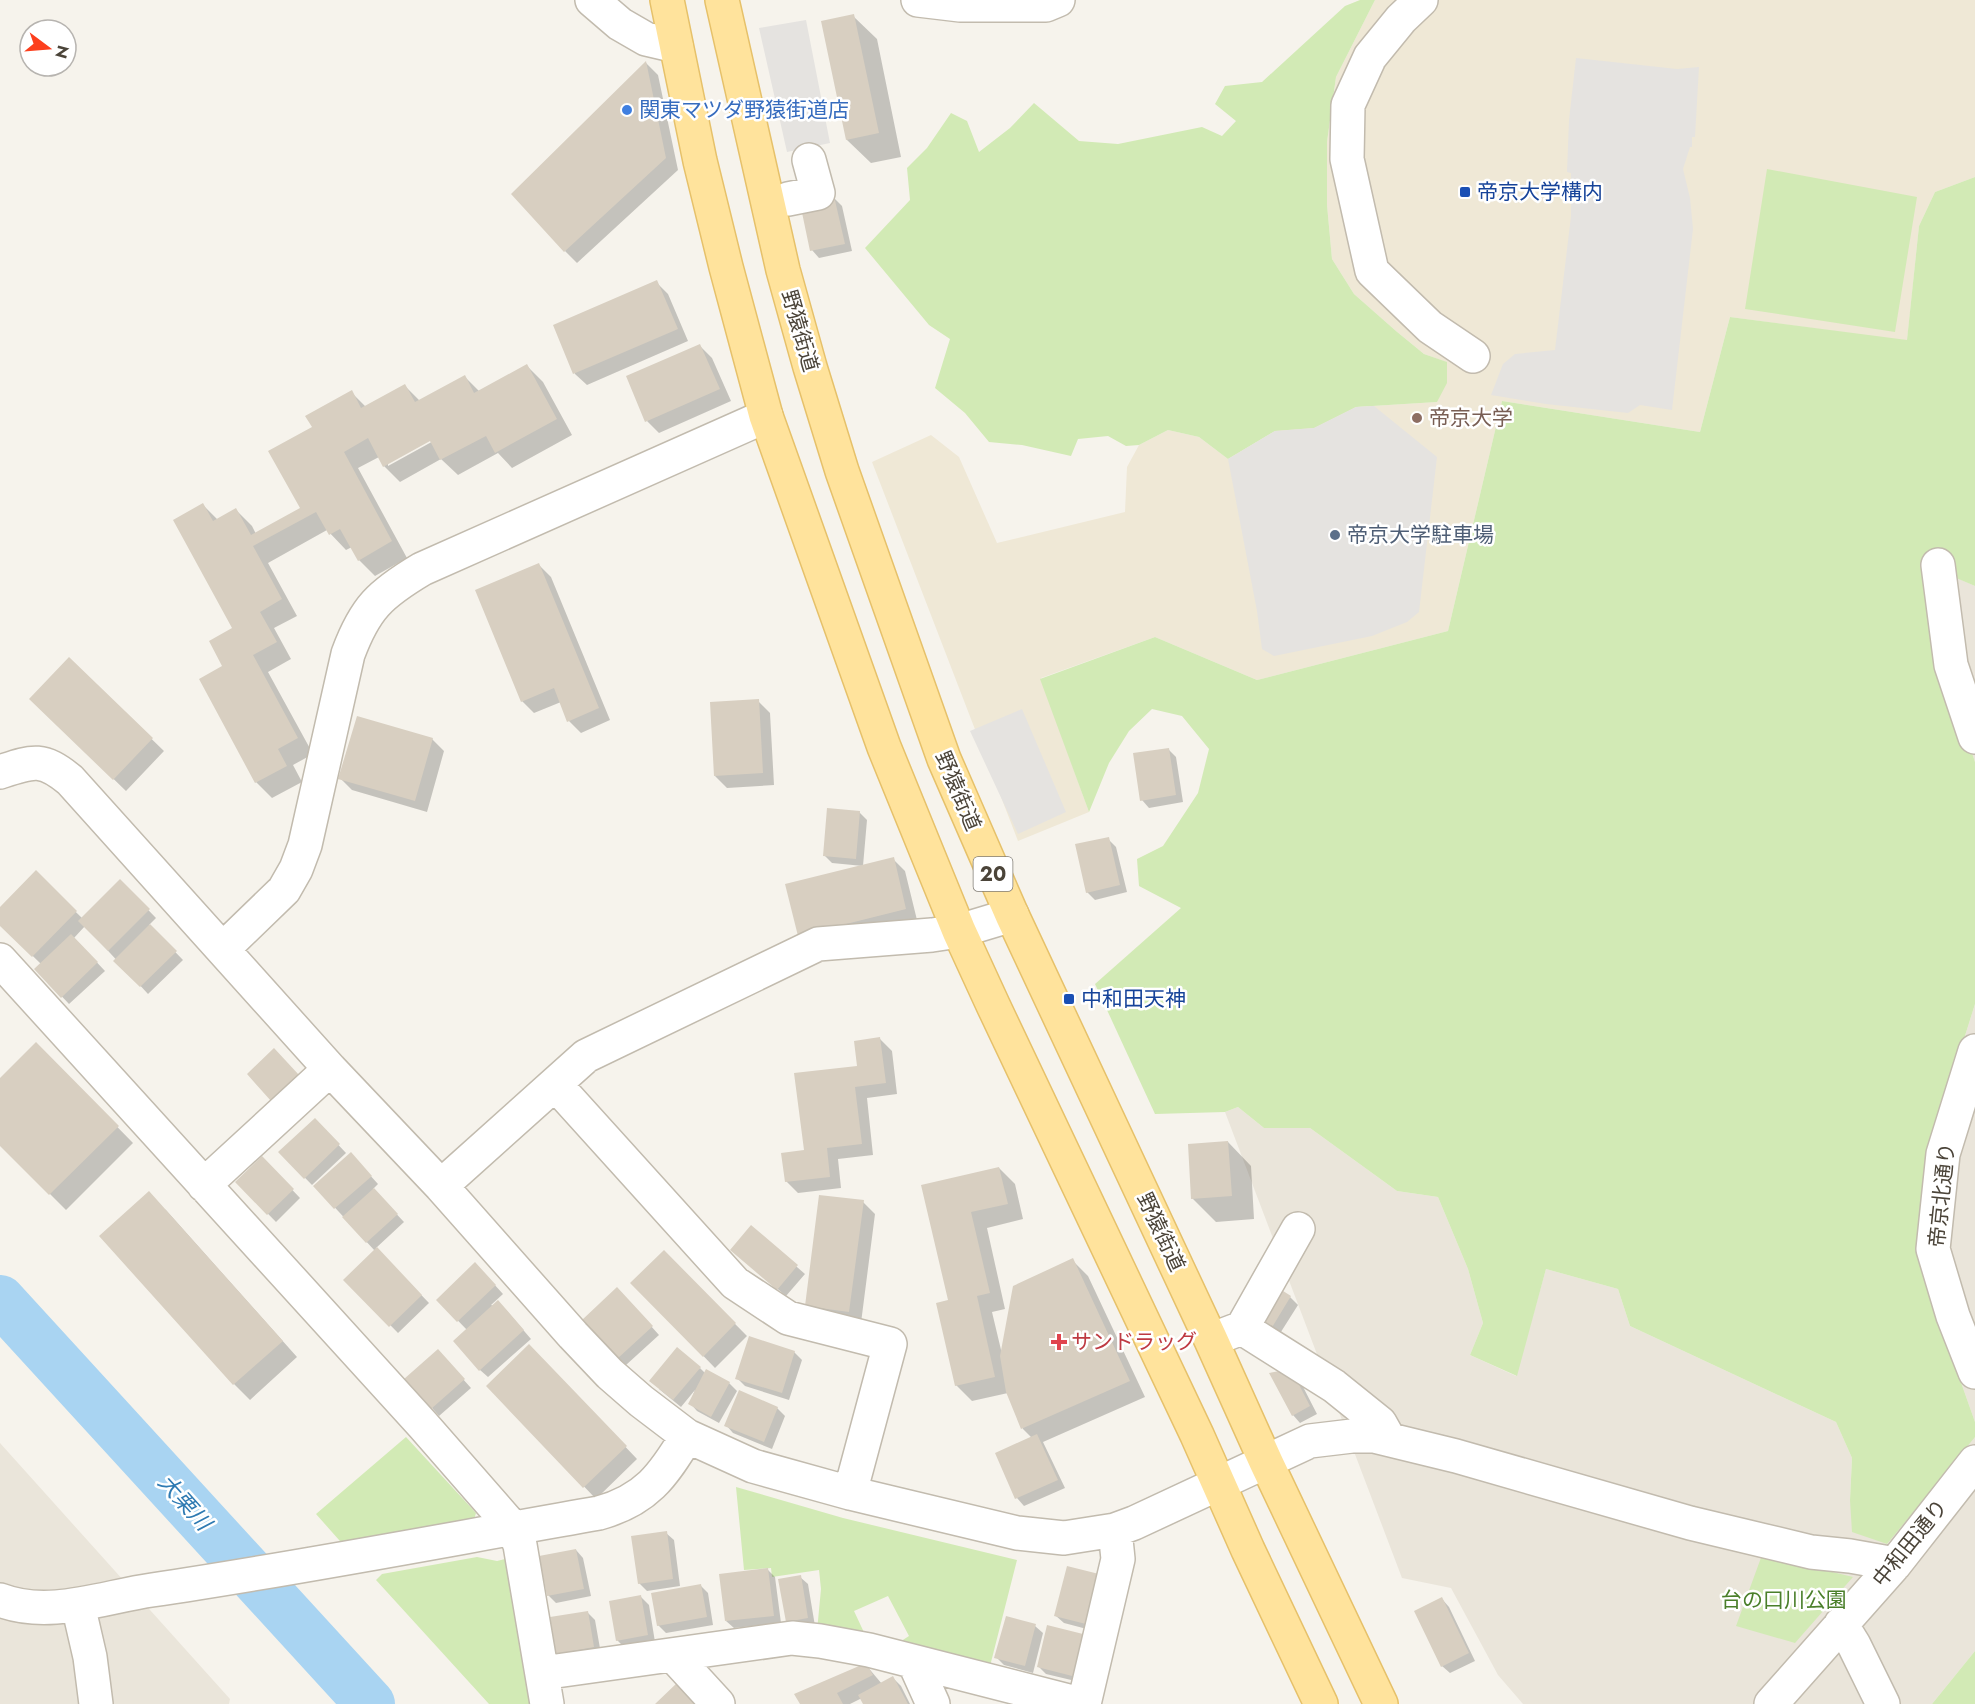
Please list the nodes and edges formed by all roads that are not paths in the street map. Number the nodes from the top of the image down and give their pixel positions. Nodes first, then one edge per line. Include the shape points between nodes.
1 (592, 0) edge
2 (667, 0) edge
3 (918, 0) edge
4 (1058, 0) edge
5 (1421, 0) edge
6 (724, 1) edge
7 (676, 46) junction
8 (809, 160) dead end
9 (788, 199) dead end
10 (1473, 356) dead end
11 (766, 416) junction
12 (1938, 566) dead end
13 (1975, 737) edge
14 (0, 772) edge
15 (1012, 915) junction
16 (959, 931) junction
17 (223, 949) junction
18 (0, 960) edge
19 (1975, 1051) edge
20 (330, 1069) junction
21 (555, 1084) junction
22 (204, 1185) junction
23 (441, 1186) junction
24 (1298, 1229) dead end
25 (1242, 1328) junction
26 (1211, 1340) junction
27 (1975, 1372) edge
28 (687, 1436) junction
29 (1389, 1439) junction
30 (1266, 1462) junction
31 (1975, 1462) edge
32 (1218, 1484) junction
33 (850, 1493) junction
34 (513, 1528) junction
35 (1115, 1530) junction
36 (1895, 1564) junction
37 (0, 1600) edge
38 (78, 1605) junction
39 (1841, 1624) junction
40 (673, 1655) junction
41 (915, 1664) junction
42 (545, 1689) edge
43 (96, 1704) edge
44 (718, 1704) edge
45 (933, 1704) edge
46 (1082, 1704) edge
47 (1321, 1704) edge
48 (1381, 1704) edge
49 (1771, 1704) edge
50 (1883, 1704) edge

1 - 7 street via 620,24 646,39
2 - 7 main road, 20
3 - 4 street via 1046,5
5 - 10 street via 1370,57 1348,105 1347,159 1372,271 1430,327
6 - 15 main road, 野猿街道 / 20 via 783,270 842,471 944,759
7 - 11 main road, 20 via 723,257
8 - 9 street via 818,193
11 - 16 main road, 20 via 884,747
11 - 17 street via 422,569 392,587 374,604 358,628 348,654 305,845 296,869 284,890
12 - 13 street via 1951,665
14 - 17 street via 26,763 54,767
15 - 16 street
15 - 26 main road, 野猿街道 / 20
16 - 21 street via 818,944 586,1056
16 - 32 main road, 20
17 - 20 street
18 - 22 street
19 - 27 street, 帝京北通り via 1942,1154 1933,1249
20 - 22 street
20 - 23 street
21 - 23 street
21 - 33 street via 735,1283 788,1318 890,1344
22 - 34 street
23 - 28 street via 610,1374
24 - 25 street
25 - 26 street
25 - 29 street via 1334,1386 1380,1423
26 - 30 main road, 野猿街道 / 20
28 - 33 street via 753,1466
28 - 34 street via 667,1470 631,1500 598,1513
29 - 30 street via 1328,1437 1310,1441
29 - 36 street via 1690,1523 1811,1552
30 - 32 street
30 - 48 main road, 野猿街道 / 20
31 - 36 street, 中和田通り
32 - 35 street
32 - 47 main road, 20
33 - 35 street via 1017,1533 1064,1538
34 - 38 street
34 - 42 street via 520,1545
35 - 46 street via 1118,1559
36 - 39 street, 中和田通り
37 - 38 street via 43,1607
38 - 43 street
39 - 49 street, 中和田通り
39 - 50 street
40 - 41 street via 792,1638 869,1650
40 - 42 street
40 - 44 street
41 - 45 street
41 - 46 street

